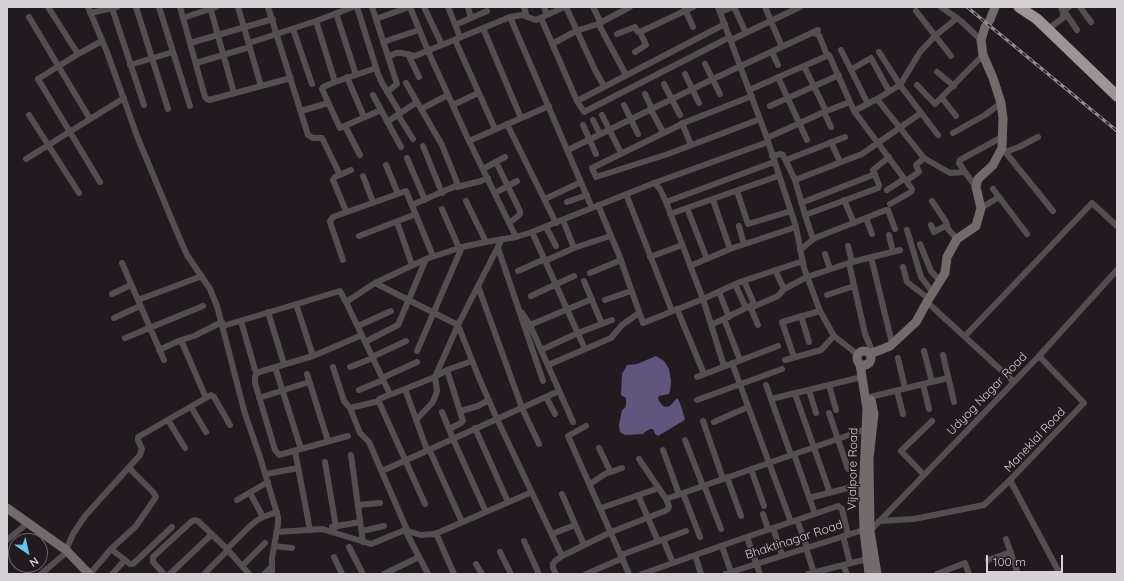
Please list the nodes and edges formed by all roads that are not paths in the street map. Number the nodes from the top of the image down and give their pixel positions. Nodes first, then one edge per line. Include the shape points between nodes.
1 (48, 7) edge
2 (136, 7) edge
3 (159, 7) edge
4 (180, 7) edge
5 (238, 7) edge
6 (268, 7) edge
7 (353, 7) edge
8 (357, 7) edge
9 (372, 7) edge
10 (410, 7) edge
11 (424, 7) edge
12 (448, 7) edge
13 (468, 7) edge
14 (524, 7) edge
15 (544, 7) edge
16 (565, 7) edge
17 (593, 7) edge
18 (630, 7) edge
19 (693, 7) edge
20 (733, 7) edge
21 (765, 7) edge
22 (800, 7) edge
23 (941, 7) edge
24 (995, 7) edge
25 (1019, 7) edge
26 (1070, 7) edge
27 (1080, 7) edge
28 (114, 8) edge
29 (212, 8) edge
30 (685, 9) edge
31 (89, 10) edge
32 (719, 10) edge
33 (1062, 10) edge
34 (487, 11) dead end
35 (916, 11) dead end
36 (336, 13) junction
37 (28, 17) dead end
38 (429, 17) junction
39 (510, 17) junction
40 (527, 17) junction
41 (544, 17) junction
42 (183, 18) junction
43 (472, 18) junction
44 (957, 18) junction
45 (273, 19) junction
46 (376, 20) junction
47 (316, 21) junction
48 (770, 21) junction
49 (416, 22) junction
50 (1091, 22) dead end
51 (599, 23) junction
52 (725, 24) junction
53 (455, 25) junction
54 (244, 27) junction
55 (693, 27) dead end
56 (483, 28) junction
57 (293, 29) junction
58 (1048, 29) junction
59 (420, 30) junction
60 (1077, 30) dead end
61 (576, 31) junction
62 (640, 32) junction
63 (746, 33) junction
64 (277, 34) junction
65 (617, 34) dead end
66 (217, 35) junction
67 (935, 36) junction
68 (730, 38) junction
69 (457, 39) junction
70 (981, 40) junction
71 (102, 41) junction
72 (384, 42) junction
73 (190, 43) junction
74 (552, 44) junction
75 (249, 45) junction
76 (442, 45) junction
77 (782, 47) junction
78 (841, 50) dead end
79 (428, 51) junction
80 (173, 52) junction
81 (635, 52) dead end
82 (772, 52) junction
83 (879, 52) dead end
84 (78, 54) junction
85 (408, 54) junction
86 (222, 55) junction
87 (828, 55) junction
88 (984, 55) junction
89 (951, 56) dead end
90 (388, 57) junction
91 (153, 58) junction
92 (196, 63) junction
93 (706, 64) dead end
94 (130, 65) junction
95 (778, 65) dead end
96 (58, 66) junction
97 (741, 66) junction
98 (804, 66) junction
99 (376, 68) junction
100 (852, 70) junction
101 (937, 72) dead end
102 (685, 74) dead end
103 (356, 75) junction
104 (626, 75) junction
105 (419, 76) dead end
106 (839, 76) junction
107 (348, 77) junction
108 (778, 77) junction
109 (291, 78) junction
110 (713, 79) junction
111 (334, 82) junction
112 (406, 83) dead end
113 (312, 84) dead end
114 (664, 84) dead end
115 (900, 85) junction
116 (917, 85) dead end
117 (261, 86) junction
118 (604, 86) junction
119 (954, 86) junction
120 (814, 87) junction
121 (693, 89) junction
122 (889, 91) junction
123 (387, 92) junction
124 (234, 93) junction
125 (478, 93) junction
126 (750, 93) junction
127 (645, 94) dead end
128 (720, 94) dead end
129 (373, 95) dead end
130 (448, 95) junction
131 (1117, 96) edge
132 (124, 98) junction
133 (789, 98) junction
134 (942, 98) junction
135 (672, 99) junction
136 (877, 99) junction
137 (577, 101) junction
138 (417, 102) junction
139 (850, 102) junction
140 (328, 103) junction
141 (699, 103) dead end
142 (1001, 103) junction
143 (453, 104) junction
144 (868, 104) junction
145 (144, 105) dead end
146 (624, 105) dead end
147 (190, 106) dead end
148 (549, 106) junction
149 (770, 106) dead end
150 (421, 108) junction
151 (168, 109) dead end
152 (652, 109) junction
153 (381, 110) junction
154 (301, 111) junction
155 (825, 111) junction
156 (854, 111) junction
157 (921, 113) junction
158 (399, 114) junction
159 (29, 115) dead end
160 (602, 115) dead end
161 (680, 115) dead end
162 (956, 116) dead end
163 (364, 118) junction
164 (521, 118) junction
165 (90, 119) junction
166 (631, 119) junction
167 (760, 119) junction
168 (593, 120) dead end
169 (387, 122) junction
170 (799, 123) junction
171 (508, 124) junction
172 (682, 124) junction
173 (583, 125) dead end
174 (345, 126) junction
175 (831, 127) dead end
176 (900, 128) junction
177 (495, 129) junction
178 (610, 130) junction
179 (69, 132) junction
180 (663, 132) junction
181 (953, 133) dead end
182 (600, 134) junction
183 (638, 134) dead end
184 (938, 135) dead end
185 (845, 137) dead end
186 (1002, 137) junction
187 (1038, 137) dead end
188 (413, 139) dead end
189 (469, 140) junction
190 (589, 140) junction
191 (767, 140) junction
192 (807, 140) dead end
193 (831, 142) junction
194 (879, 142) junction
195 (48, 145) junction
196 (691, 145) junction
197 (423, 146) dead end
198 (401, 147) dead end
199 (568, 150) junction
200 (1004, 150) junction
201 (621, 153) junction
202 (596, 154) dead end
203 (360, 155) dead end
204 (505, 157) dead end
205 (889, 157) junction
206 (407, 158) dead end
207 (924, 158) junction
208 (26, 159) dead end
209 (773, 159) junction
210 (786, 160) junction
211 (496, 162) junction
212 (840, 162) junction
213 (386, 165) dead end
214 (483, 169) junction
215 (351, 170) dead end
216 (965, 172) junction
217 (874, 174) junction
218 (340, 175) junction
219 (363, 176) dead end
220 (778, 176) junction
221 (488, 178) junction
222 (795, 180) junction
223 (905, 180) junction
224 (517, 181) dead end
225 (100, 182) dead end
226 (581, 182) junction
227 (654, 183) junction
228 (508, 186) junction
229 (457, 187) junction
230 (976, 188) junction
231 (993, 189) dead end
232 (887, 190) dead end
233 (737, 191) junction
234 (79, 193) dead end
235 (442, 193) junction
236 (495, 193) junction
237 (826, 193) junction
238 (398, 194) junction
239 (626, 194) junction
240 (587, 195) junction
241 (999, 197) junction
242 (544, 199) junction
243 (425, 200) junction
244 (713, 200) junction
245 (844, 200) junction
246 (466, 201) dead end
247 (932, 201) dead end
248 (373, 202) junction
249 (567, 202) dead end
250 (666, 202) junction
251 (801, 203) junction
252 (890, 204) dead end
253 (412, 205) junction
254 (831, 205) junction
255 (595, 207) junction
256 (687, 208) junction
257 (981, 208) junction
258 (442, 209) dead end
259 (791, 211) junction
260 (1053, 211) dead end
261 (346, 212) junction
262 (416, 214) junction
263 (670, 214) junction
264 (805, 215) junction
265 (866, 218) junction
266 (560, 221) junction
267 (397, 222) junction
268 (509, 223) junction
269 (854, 223) junction
270 (931, 225) dead end
271 (947, 225) junction
272 (739, 226) dead end
273 (1117, 226) edge
274 (546, 227) junction
275 (796, 227) junction
276 (895, 230) dead end
277 (907, 230) dead end
278 (532, 232) junction
279 (872, 234) dead end
280 (1026, 234) dead end
281 (889, 235) dead end
282 (359, 236) dead end
283 (610, 236) junction
284 (516, 237) junction
285 (502, 239) junction
286 (813, 239) junction
287 (957, 239) junction
288 (486, 242) junction
289 (744, 244) junction
290 (920, 244) dead end
291 (682, 245) junction
292 (556, 246) dead end
293 (848, 246) dead end
294 (460, 248) junction
295 (498, 248) junction
296 (574, 248) junction
297 (730, 249) junction
298 (800, 250) junction
299 (900, 250) dead end
300 (893, 252) junction
301 (825, 254) dead end
302 (433, 256) junction
303 (650, 257) junction
304 (871, 257) junction
305 (426, 259) junction
306 (707, 259) junction
307 (343, 260) dead end
308 (545, 260) junction
309 (621, 260) junction
310 (802, 260) junction
311 (850, 262) junction
312 (122, 263) dead end
313 (412, 264) junction
314 (690, 266) junction
315 (903, 267) dead end
316 (830, 269) junction
317 (775, 270) junction
318 (1117, 270) edge
319 (518, 271) dead end
320 (590, 273) dead end
321 (202, 276) junction
322 (574, 276) dead end
323 (807, 276) junction
324 (744, 281) junction
325 (940, 281) junction
326 (584, 282) dead end
327 (375, 283) junction
328 (556, 284) junction
329 (735, 284) junction
330 (131, 285) junction
331 (478, 286) junction
332 (854, 286) junction
333 (784, 289) junction
334 (631, 291) junction
335 (718, 292) junction
336 (112, 294) dead end
337 (828, 294) dead end
338 (531, 296) dead end
339 (929, 298) junction
340 (592, 299) junction
341 (703, 299) junction
342 (409, 300) junction
343 (605, 300) dead end
344 (346, 302) junction
345 (139, 303) junction
346 (296, 304) junction
347 (203, 306) dead end
348 (518, 307) junction
349 (750, 307) junction
350 (566, 308) junction
351 (674, 310) junction
352 (391, 311) dead end
353 (820, 311) junction
354 (268, 312) junction
355 (434, 312) junction
356 (639, 313) junction
357 (801, 316) junction
358 (114, 318) dead end
359 (726, 318) junction
360 (612, 320) dead end
361 (241, 321) junction
362 (222, 324) junction
363 (602, 324) junction
364 (458, 325) junction
365 (530, 325) junction
366 (712, 325) junction
367 (758, 325) dead end
368 (358, 326) junction
369 (150, 327) junction
370 (578, 333) junction
371 (362, 335) junction
372 (834, 336) junction
373 (965, 336) junction
374 (125, 338) dead end
375 (181, 340) junction
376 (406, 341) dead end
377 (365, 342) junction
378 (809, 342) dead end
379 (892, 343) junction
380 (778, 346) dead end
381 (159, 350) junction
382 (541, 350) junction
383 (585, 350) junction
384 (924, 350) dead end
385 (417, 351) dead end
386 (872, 353) junction
387 (857, 354) junction
388 (942, 355) dead end
389 (312, 356) junction
390 (1039, 356) junction
391 (794, 357) junction
392 (372, 358) junction
393 (898, 358) dead end
394 (164, 360) dead end
395 (740, 360) junction
396 (785, 360) dead end
397 (472, 361) junction
398 (417, 362) dead end
399 (732, 363) junction
400 (284, 364) junction
401 (862, 365) junction
402 (548, 366) junction
403 (724, 366) junction
404 (275, 367) junction
405 (333, 367) dead end
406 (350, 368) dead end
407 (782, 369) dead end
408 (447, 370) junction
409 (256, 373) junction
410 (307, 374) dead end
411 (704, 374) junction
412 (697, 377) dead end
413 (862, 377) junction
414 (435, 378) junction
415 (948, 378) junction
416 (382, 379) junction
417 (543, 381) dead end
418 (309, 382) junction
419 (932, 382) junction
420 (1014, 382) junction
421 (740, 384) junction
422 (923, 384) junction
423 (766, 385) dead end
424 (829, 385) junction
425 (905, 388) junction
426 (405, 389) junction
427 (283, 390) junction
428 (359, 390) dead end
429 (809, 390) junction
430 (897, 390) junction
431 (559, 391) junction
432 (795, 394) junction
433 (389, 395) junction
434 (546, 397) junction
435 (870, 397) junction
436 (206, 398) junction
437 (259, 398) junction
438 (771, 399) junction
439 (489, 400) junction
440 (697, 400) dead end
441 (379, 401) junction
442 (954, 402) dead end
443 (191, 407) junction
444 (748, 407) junction
445 (350, 408) junction
446 (522, 408) junction
447 (929, 409) dead end
448 (836, 410) dead end
449 (461, 411) junction
450 (442, 412) dead end
451 (816, 413) dead end
452 (829, 413) dead end
453 (555, 414) dead end
454 (903, 414) dead end
455 (497, 419) junction
456 (168, 420) junction
457 (416, 420) junction
458 (703, 421) dead end
459 (932, 421) dead end
460 (573, 422) dead end
461 (714, 422) dead end
462 (230, 425) dead end
463 (586, 426) dead end
464 (475, 428) junction
465 (869, 428) junction
466 (449, 429) junction
467 (206, 432) dead end
468 (348, 436) dead end
469 (838, 438) junction
470 (453, 439) junction
471 (685, 440) dead end
472 (328, 441) junction
473 (539, 444) dead end
474 (814, 447) junction
475 (185, 448) dead end
476 (599, 448) dead end
477 (298, 450) junction
478 (428, 450) junction
479 (663, 450) dead end
480 (351, 454) dead end
481 (792, 455) junction
482 (638, 459) dead end
483 (405, 460) junction
484 (325, 462) dead end
485 (769, 463) junction
486 (129, 468) junction
487 (298, 468) junction
488 (622, 468) dead end
489 (750, 469) junction
490 (848, 469) dead end
491 (382, 471) junction
492 (610, 472) junction
493 (266, 474) junction
494 (924, 475) junction
495 (725, 478) junction
496 (1010, 480) junction
497 (268, 482) junction
498 (590, 484) junction
499 (863, 484) junction
500 (703, 486) junction
501 (659, 488) junction
502 (532, 492) junction
503 (250, 493) junction
504 (830, 493) junction
505 (562, 494) dead end
506 (681, 494) junction
507 (638, 496) junction
508 (809, 498) junction
509 (666, 499) junction
510 (237, 500) dead end
511 (380, 502) dead end
512 (508, 502) junction
513 (425, 504) dead end
514 (358, 505) junction
515 (764, 506) dead end
516 (7, 508) edge
517 (601, 508) junction
518 (277, 512) junction
519 (486, 512) junction
520 (763, 514) dead end
521 (815, 514) junction
522 (741, 516) dead end
523 (263, 517) junction
524 (648, 518) junction
525 (794, 521) junction
526 (879, 521) junction
527 (360, 522) junction
528 (462, 522) junction
529 (28, 523) junction
530 (576, 525) junction
531 (336, 526) junction
532 (384, 526) dead end
533 (172, 527) dead end
534 (322, 529) junction
535 (721, 529) dead end
536 (770, 529) junction
537 (310, 530) junction
538 (406, 530) junction
539 (362, 531) junction
540 (686, 531) dead end
541 (867, 531) junction
542 (277, 532) junction
543 (611, 532) junction
544 (436, 533) junction
545 (212, 534) junction
546 (552, 534) junction
547 (846, 535) junction
548 (700, 537) dead end
549 (747, 537) junction
550 (1006, 539) dead end
551 (7, 540) edge
552 (661, 540) junction
553 (524, 541) dead end
554 (363, 542) junction
555 (265, 543) dead end
556 (584, 545) junction
557 (274, 546) junction
558 (722, 546) junction
559 (349, 547) dead end
560 (806, 547) junction
561 (111, 548) junction
562 (292, 548) dead end
563 (227, 550) junction
564 (66, 551) junction
565 (500, 552) dead end
566 (1011, 552) junction
567 (695, 555) junction
568 (782, 555) junction
569 (562, 556) junction
570 (622, 556) junction
571 (334, 557) dead end
572 (419, 557) junction
573 (867, 559) junction
574 (125, 560) junction
575 (988, 560) dead end
576 (673, 563) junction
577 (850, 563) junction
578 (476, 564) dead end
579 (756, 564) junction
580 (843, 565) junction
581 (242, 566) junction
582 (272, 566) junction
583 (828, 572) edge
584 (554, 573) edge
585 (589, 573) edge
586 (646, 573) edge
587 (728, 573) edge
588 (811, 573) edge
589 (41, 574) edge
590 (88, 574) edge
591 (112, 574) edge
592 (164, 574) edge
593 (170, 574) edge
594 (204, 574) edge
595 (249, 574) edge
596 (264, 574) edge
597 (272, 574) edge
598 (342, 574) edge
599 (362, 574) edge
600 (384, 574) edge
601 (428, 574) edge
602 (454, 574) edge
603 (482, 574) edge
604 (511, 574) edge
605 (539, 574) edge
606 (629, 574) edge
607 (701, 574) edge
608 (760, 574) edge
609 (847, 574) edge
610 (869, 574) edge
611 (877, 574) edge
612 (937, 574) edge
613 (969, 574) edge
614 (1018, 574) edge
615 (1060, 574) edge

1 - 84 street
2 - 91 street
3 - 80 street
4 - 42 street
5 - 54 street
6 - 45 street
7 - 36 street
8 - 99 street
9 - 46 street
10 - 46 street
10 - 49 street
11 - 38 street
12 - 53 street
13 - 43 street
14 - 40 street
15 - 41 street
16 - 41 street
16 - 61 street
17 - 51 street
18 - 51 street
19 - 30 street
20 - 32 street
20 - 63 street
21 - 48 street
22 - 48 street
23 - 44 street
24 - 70 main road
25 - 58 highway
26 - 33 street
27 - 50 street
28 - 31 street
28 - 94 street
29 - 42 street
29 - 66 street
30 - 55 street
30 - 62 street
31 - 71 street
32 - 52 street
33 - 58 street via 1062,18
33 - 60 street
34 - 43 street
35 - 67 street
36 - 47 street
36 - 103 street
37 - 96 street
38 - 49 street
38 - 76 street
39 - 40 street
39 - 56 street
39 - 148 street
40 - 41 street via 536,20
41 - 74 street
42 - 73 street
43 - 53 street
44 - 67 street
44 - 70 street
45 - 54 street
45 - 64 street
46 - 72 street
47 - 57 street
47 - 111 street
48 - 63 street
48 - 77 street
49 - 59 street
51 - 61 street
51 - 104 street
52 - 68 street
52 - 104 street
53 - 69 street
54 - 66 street
54 - 75 street
56 - 69 street
56 - 164 street
57 - 64 street
57 - 113 street
58 - 131 highway
59 - 72 street
59 - 79 street
61 - 74 street
61 - 118 street
62 - 65 street via 635,27
62 - 81 street via 646,46
63 - 68 street
64 - 75 street
64 - 109 street
66 - 73 street
66 - 86 street
67 - 89 street
67 - 115 street via 920,52
68 - 97 street
68 - 137 street via 587,111 582,111
69 - 76 street
69 - 125 street
70 - 88 main road
71 - 84 street
71 - 132 street
72 - 90 street
73 - 92 street
74 - 137 street
75 - 86 street
75 - 117 street
76 - 79 street
77 - 82 street
77 - 87 street via 816,31
78 - 100 street
79 - 85 street via 415,56
79 - 130 street
80 - 91 street
80 - 147 street
82 - 95 street
82 - 97 street
83 - 115 street
84 - 96 street
85 - 90 street via 396,53
85 - 105 street
86 - 92 street
86 - 124 street
87 - 98 street
87 - 106 street
88 - 119 street
88 - 142 main road
90 - 123 street via 398,84
91 - 94 street
91 - 151 street
92 - 124 street via 207,99
93 - 110 street
94 - 145 street
96 - 165 street
96 - 179 street via 38,79
97 - 110 street
97 - 126 street
98 - 108 street
98 - 120 street
99 - 103 street
99 - 123 street
100 - 122 street via 870,58
100 - 144 street
101 - 119 street
102 - 121 street
103 - 107 street
104 - 118 street
106 - 120 street
106 - 139 street
107 - 111 street
107 - 163 street
108 - 126 street
108 - 133 street
109 - 117 street
109 - 154 street
110 - 121 street
110 - 128 street
111 - 140 street via 322,88
112 - 138 street
114 - 135 street
115 - 122 street
115 - 157 street
116 - 134 street via 934,104
117 - 124 street
118 - 137 street
119 - 134 street
120 - 133 street
120 - 155 street
121 - 135 street
121 - 141 street
122 - 136 street
123 - 158 street
125 - 143 street
125 - 177 street
126 - 167 street
126 - 172 street
127 - 152 street
129 - 153 street
130 - 143 street
130 - 150 street
132 - 165 street
132 - 321 street via 176,230 187,255
133 - 149 street
133 - 170 street
134 - 162 street
135 - 152 street
135 - 161 street
136 - 144 street
136 - 176 street
138 - 150 street
138 - 158 street
139 - 155 street
139 - 156 street
140 - 154 street
140 - 174 street via 339,127
142 - 181 street
142 - 186 main road
143 - 189 street
144 - 156 street
146 - 166 street
148 - 164 street
148 - 199 street
150 - 229 street via 442,145
152 - 166 street
152 - 180 street
153 - 163 street
153 - 169 street
154 - 218 street via 308,135 322,138
155 - 170 street
155 - 175 street
156 - 194 street
157 - 176 street
157 - 184 street
158 - 169 street
158 - 188 street
159 - 195 street
160 - 178 street
163 - 174 street
164 - 171 street
165 - 179 street
166 - 178 street
166 - 183 street
167 - 191 street
167 - 196 street
168 - 182 street
169 - 198 street
170 - 191 street
170 - 192 street
171 - 177 street
171 - 242 street
172 - 180 street
172 - 196 street
173 - 190 street
174 - 203 street
176 - 194 street
176 - 207 street
177 - 189 street
178 - 182 street
178 - 201 street
179 - 195 street
179 - 225 street
180 - 201 street
182 - 190 street
185 - 193 street
186 - 200 main road
186 - 216 street via 960,160 959,163
187 - 200 street via 1019,147
189 - 214 street
190 - 199 street
190 - 202 street
191 - 209 street
191 - 227 street
193 - 210 street
193 - 212 street
194 - 205 street
194 - 212 street via 862,154
195 - 208 street
195 - 234 street
196 - 201 street via 595,176 592,167
197 - 235 street
199 - 226 street
200 - 230 main road via 978,179
200 - 260 street
204 - 211 street
205 - 217 street via 874,169
205 - 223 street
206 - 243 street
207 - 216 street via 950,173
207 - 223 street via 916,165 919,172
209 - 210 street via 782,154
209 - 220 street
209 - 250 street
210 - 222 street
211 - 214 street
211 - 228 street
212 - 222 street
213 - 238 street
214 - 221 street
215 - 218 street
216 - 230 street
217 - 237 street
217 - 245 street via 879,187
218 - 261 street via 333,183
219 - 248 street
220 - 233 street
220 - 259 street
221 - 229 street
221 - 236 street
222 - 251 street
223 - 232 street
223 - 252 street via 912,190
224 - 228 street
226 - 240 street
226 - 242 street
227 - 239 street
227 - 250 street
228 - 236 street
228 - 268 street via 520,214
229 - 235 street
230 - 257 main road
231 - 241 street
233 - 244 street
233 - 259 street via 748,224
235 - 243 street
236 - 268 street
237 - 251 street
237 - 254 street
238 - 248 street
238 - 253 street via 406,191
239 - 255 street
239 - 303 street
240 - 249 street
240 - 255 street
241 - 257 street
241 - 280 street
242 - 266 street
243 - 253 street
244 - 256 street
244 - 297 street
245 - 254 street
245 - 269 street
246 - 288 street
247 - 271 street
248 - 261 street
250 - 263 street
251 - 264 street
253 - 262 street
254 - 264 street
255 - 266 street
255 - 283 street
256 - 263 street
256 - 306 street
257 - 287 main road via 976,226
258 - 294 street
259 - 275 street
261 - 307 street via 332,216 330,221
262 - 267 street
262 - 302 street
263 - 291 street
264 - 286 street
265 - 269 street
265 - 276 street via 887,210
265 - 279 street
266 - 274 street
266 - 296 street
267 - 282 street
267 - 313 street
268 - 284 street
269 - 286 street
270 - 271 street via 934,232
271 - 287 street
272 - 289 street
273 - 373 street via 1092,203
274 - 278 street
274 - 292 street
275 - 289 street
275 - 298 street
277 - 339 street
278 - 284 street
278 - 308 street
281 - 300 street
283 - 296 street
283 - 309 street
284 - 285 street
285 - 288 street
285 - 295 street
286 - 298 street
287 - 325 main road via 946,257 946,270
288 - 294 street
289 - 297 street
290 - 325 street via 931,272
291 - 303 street
291 - 314 street
293 - 311 street
294 - 302 street
294 - 355 street
295 - 331 street
295 - 348 street
296 - 308 street
297 - 306 street
298 - 310 street
299 - 300 street
300 - 304 street
301 - 316 street
302 - 305 street
303 - 351 street
304 - 311 street
304 - 379 street
305 - 313 street
305 - 342 street
306 - 314 street
308 - 319 street
308 - 328 street
309 - 320 street
309 - 334 street
310 - 317 street
310 - 323 street
311 - 316 street
311 - 332 street
312 - 330 street
313 - 327 street
314 - 341 street
315 - 339 street via 907,282
316 - 323 street
317 - 324 street
317 - 333 street
318 - 390 street, Udyog Nagar Road
321 - 345 street
321 - 362 street via 215,300
322 - 328 street
323 - 333 street
323 - 353 street
324 - 329 street
324 - 349 street
325 - 339 main road
326 - 340 street
327 - 342 street
327 - 344 street
328 - 338 street
328 - 350 street
329 - 335 street
329 - 349 street
330 - 336 street
330 - 345 street
331 - 364 street
331 - 446 street
332 - 337 street
332 - 386 street
333 - 349 street via 778,296
334 - 343 street
334 - 356 street
335 - 341 street
335 - 359 street
339 - 373 street
339 - 379 main road via 916,322
340 - 350 street
340 - 363 street
341 - 351 street
341 - 366 street
342 - 355 street
342 - 377 street via 398,325
344 - 346 street via 342,293 337,291
344 - 368 street
345 - 358 street
345 - 369 street
346 - 354 street
346 - 389 street
347 - 369 street
348 - 365 street
348 - 417 street
349 - 359 street
349 - 367 street
350 - 365 street
350 - 370 street
351 - 356 street via 643,323
351 - 411 street
352 - 368 street
353 - 357 street
353 - 372 street
354 - 361 street
354 - 400 street
355 - 364 street
355 - 385 street
356 - 383 street via 622,325 611,338
357 - 378 street
357 - 391 street via 782,322
359 - 366 street
359 - 395 street
360 - 363 street
361 - 362 street
361 - 409 street
362 - 375 street
362 - 493 street via 245,414
363 - 370 street
364 - 397 street
364 - 414 street
365 - 382 street
366 - 403 street
368 - 371 street
369 - 374 street
369 - 381 street
370 - 382 street
370 - 383 street
371 - 377 street
371 - 389 street
372 - 387 street
372 - 391 street via 823,349
373 - 420 street
375 - 381 street
375 - 436 street
376 - 392 street
377 - 392 street
379 - 386 main road
380 - 395 street
381 - 394 street
382 - 402 street
383 - 402 street
384 - 419 street
386 - 387 main road via 865,350
386 - 401 main road via 870,361
387 - 401 main road, Vijalpore Road via 857,361
388 - 415 street
389 - 400 street
390 - 420 street, Udyog Nagar Road
390 - 496 street, Maneklal Road via 1084,403
391 - 396 street
392 - 406 street
392 - 416 street
393 - 425 street
395 - 399 street
397 - 408 street
397 - 439 street
398 - 416 street
399 - 403 street
399 - 421 street
400 - 404 street
401 - 413 main road, Vijalpore Road
401 - 435 main road, Vijalpore Road
402 - 431 street
403 - 411 street
404 - 409 street
404 - 427 street
405 - 445 street via 344,401
407 - 421 street
408 - 414 street
408 - 449 street
409 - 437 street via 255,383
410 - 418 street
411 - 412 street
413 - 424 street
413 - 465 main road, Vijalpore Road
414 - 426 street
414 - 457 street via 435,397
415 - 419 street
415 - 442 street
416 - 428 street
416 - 433 street
418 - 427 street
418 - 472 street
419 - 422 street
420 - 494 street, Udyog Nagar Road
421 - 440 street
421 - 444 street
422 - 425 street
422 - 447 street
423 - 438 street
424 - 429 street
424 - 448 street
425 - 430 street
426 - 433 street
426 - 457 street
427 - 437 street
427 - 477 street
429 - 432 street
429 - 451 street
430 - 435 street
430 - 454 street
431 - 434 street
431 - 460 street
432 - 438 street
432 - 474 street
433 - 441 street
434 - 446 street
434 - 453 street
435 - 465 main road, Vijalpore Road via 874,414
436 - 443 street
436 - 462 street via 211,395 214,397
437 - 477 street via 277,454
438 - 481 street
439 - 449 street
439 - 455 street
441 - 445 street
441 - 483 street
443 - 456 street
443 - 467 street
444 - 461 street
444 - 485 street
445 - 491 street via 360,433 369,442
446 - 455 street
446 - 473 street
449 - 466 street via 463,421
450 - 466 street
452 - 469 street
455 - 464 street
455 - 502 street
456 - 475 street
456 - 486 street via 138,436 142,452
457 - 478 street
458 - 495 street
459 - 494 street via 901,452
463 - 498 street via 568,436
464 - 470 street
464 - 512 street
465 - 469 street
465 - 499 main road, Vijalpore Road
465 - 541 main road, Vijalpore Road
466 - 470 street
468 - 472 street
469 - 474 street
469 - 490 street
470 - 478 street
470 - 519 street
471 - 500 street
472 - 477 street
474 - 481 street
474 - 504 street
476 - 492 street
477 - 487 street
478 - 483 street
478 - 528 street
479 - 506 street
480 - 514 street
481 - 485 street
481 - 508 street
482 - 501 street
483 - 491 street
483 - 513 street
484 - 531 street
485 - 489 street
485 - 525 street
486 - 561 street via 156,497 136,526
486 - 564 street via 85,516
487 - 493 street
487 - 537 street
488 - 492 street
489 - 495 street
489 - 515 street
491 - 538 street
492 - 498 street
493 - 497 street
494 - 526 street, Udyog Nagar Road
495 - 500 street
495 - 522 street
496 - 526 street via 984,506 914,519
496 - 615 street, Maneklal Road
497 - 503 street
497 - 518 street
498 - 517 street
499 - 504 street
499 - 541 main road, Vijalpore Road
500 - 506 street
500 - 535 street
501 - 507 street
501 - 509 street
502 - 512 street
502 - 546 street
503 - 510 street
503 - 523 street
504 - 508 street
505 - 530 street
506 - 509 street
506 - 548 street
507 - 517 street
507 - 524 street
508 - 521 street
509 - 524 street via 668,509
511 - 514 street
512 - 519 street
514 - 527 street
516 - 529 main road
517 - 543 street
518 - 523 street
518 - 542 street
519 - 528 street
520 - 536 street
521 - 525 street
521 - 547 street via 840,507
523 - 563 street via 249,526
524 - 543 street
524 - 552 street
525 - 536 street
525 - 560 street
526 - 541 street, Udyog Nagar Road
527 - 531 street
527 - 539 street
528 - 544 street
529 - 551 street
529 - 564 main road
530 - 546 street
530 - 556 street
531 - 534 street
532 - 539 street
533 - 574 street via 133,564
534 - 537 street
534 - 554 street
536 - 549 street
536 - 568 street
537 - 542 street
538 - 544 street via 420,535
538 - 554 street via 375,543
538 - 572 street
539 - 554 street
540 - 552 street
541 - 547 street, Bhaktinagar Road
541 - 573 main road, Vijalpore Road
541 - 611 main road, Vijalpore Road
542 - 557 street
543 - 556 street
543 - 570 street
544 - 602 street
545 - 563 street
545 - 592 street via 198,521 192,521 153,557 153,562
545 - 593 street
546 - 569 street
547 - 560 street, Bhaktinagar Road
547 - 577 street
549 - 558 street
549 - 579 street
550 - 566 street
552 - 570 street
552 - 576 street
553 - 605 street
555 - 581 street
556 - 569 street
557 - 562 street
557 - 582 street
558 - 567 street
558 - 587 street
559 - 599 street
560 - 568 street, Bhaktinagar Road
560 - 588 street
561 - 574 street
561 - 590 street
563 - 581 street
563 - 594 street
564 - 589 street
564 - 590 main road
565 - 604 street
566 - 575 street
566 - 614 street
567 - 576 street
567 - 607 street
568 - 579 street, Bhaktinagar Road
569 - 584 street via 555,561
570 - 585 street
570 - 606 street
571 - 598 street
572 - 600 street
572 - 601 street
573 - 577 street
573 - 610 main road, Vijalpore Road
574 - 591 street
576 - 586 street
577 - 580 street
578 - 603 street
579 - 587 street, Bhaktinagar Road
579 - 608 street
580 - 583 street
580 - 609 street
581 - 595 street
582 - 596 street
582 - 597 street
583 - 588 street
612 - 613 street via 965,563

